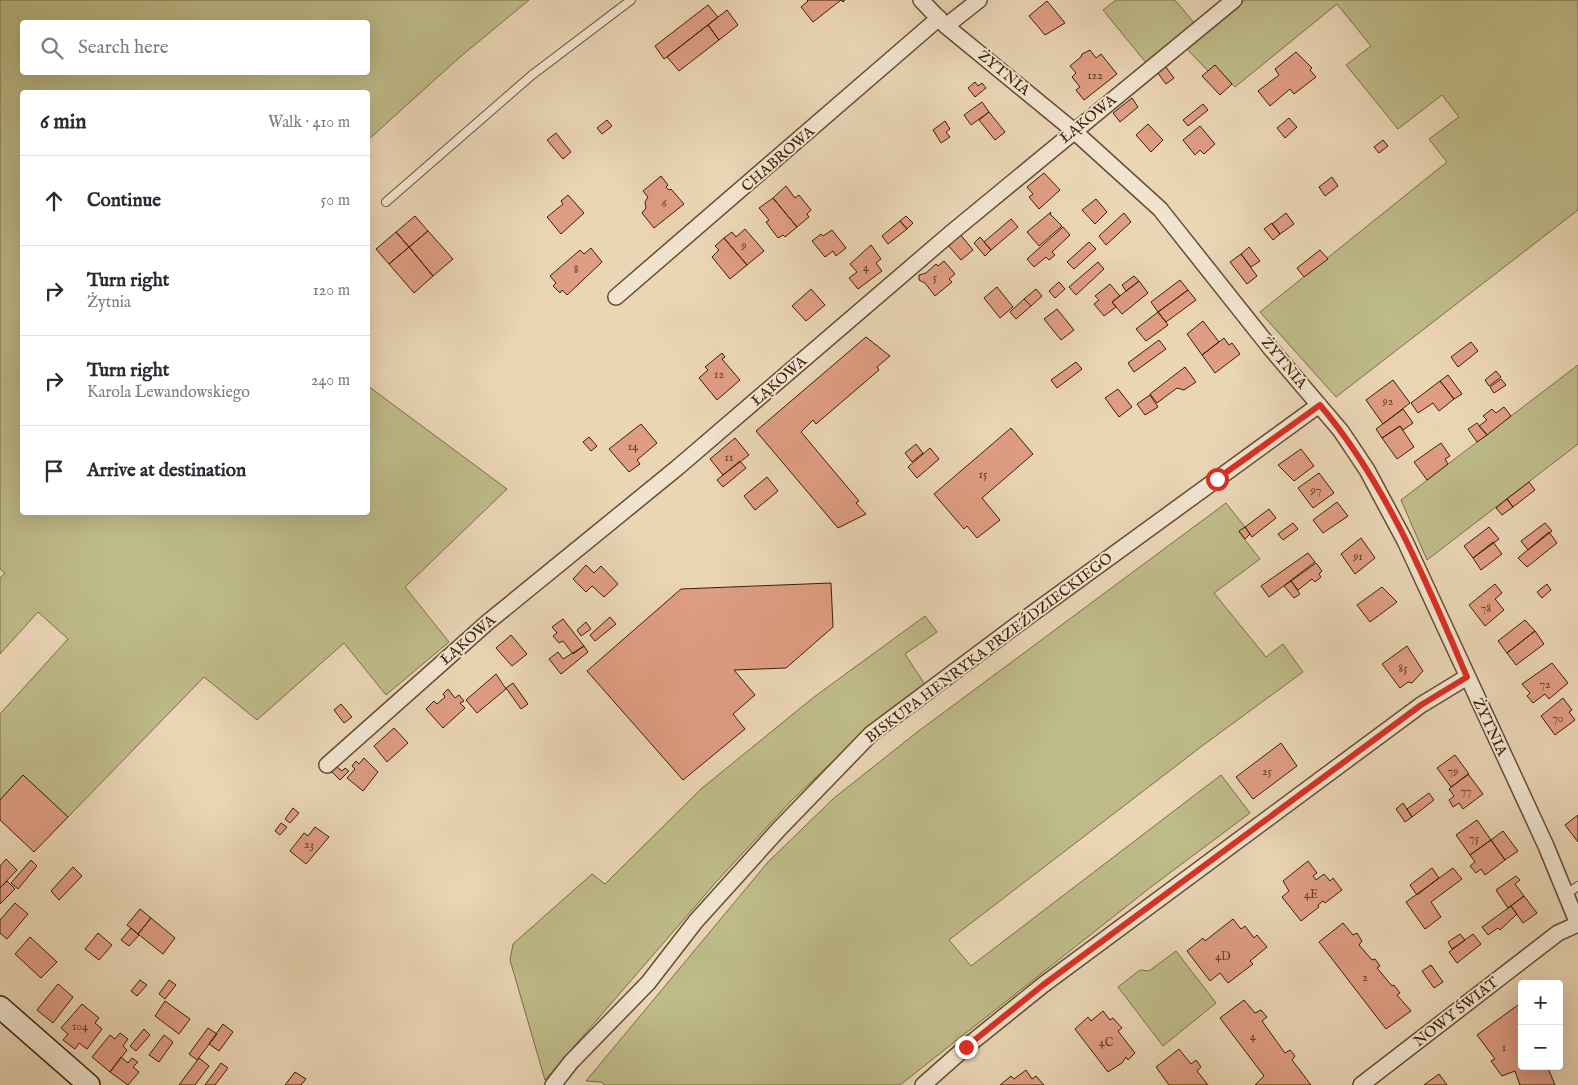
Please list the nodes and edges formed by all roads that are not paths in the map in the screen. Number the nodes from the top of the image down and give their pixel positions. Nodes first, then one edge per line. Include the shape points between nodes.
1 (631, 0) edge
2 (920, 0) edge
3 (979, 0) edge
4 (1234, 0) edge
5 (942, 22) junction
6 (1074, 131) junction
7 (386, 202) dead end
8 (616, 298) dead end
9 (1320, 405) junction
10 (1467, 677) junction
11 (327, 765) dead end
12 (1572, 890) edge
13 (1578, 924) edge
14 (0, 1007) edge
15 (89, 1085) edge
16 (553, 1085) edge
17 (922, 1085) edge
18 (1361, 1085) edge

1 - 7 lane via 532,75
2 - 5 street, ŻYTNIA
3 - 5 street, CHABROWA
4 - 6 street, ŁĄKOWA
5 - 6 street, ŻYTNIA
5 - 8 street, CHABROWA
6 - 9 street, ŻYTNIA via 1160,210
6 - 11 street, ŁĄKOWA via 951,232 678,468 488,622
9 - 10 street, ŻYTNIA via 1367,470 1405,541
9 - 16 street, BISKUPA HENRYKA PRZEŹDZIECKIEGO via 871,734 767,842 696,921 648,983 571,1062
10 - 12 street, ŻYTNIA
10 - 17 street via 1421,705 1043,985
12 - 13 street, ŻYTNIA
13 - 18 street, NOWY ŚWIAT via 1558,933
14 - 15 street

